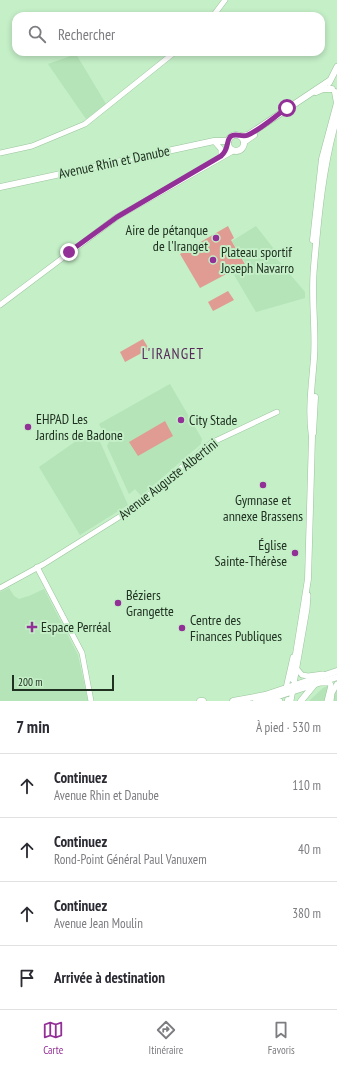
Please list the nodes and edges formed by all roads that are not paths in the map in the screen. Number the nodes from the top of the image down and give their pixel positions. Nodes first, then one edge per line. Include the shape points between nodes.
1 (225, 0) edge
2 (216, 12) edge
3 (171, 56) edge
4 (337, 67) edge
5 (329, 81) junction
6 (334, 91) edge
7 (337, 117) edge
8 (243, 139) junction
9 (214, 141) junction
10 (230, 146) junction
11 (324, 151) junction
12 (0, 153) edge
13 (221, 156) junction
14 (326, 166) junction
15 (319, 180) junction
16 (0, 186) edge
17 (320, 204) junction
18 (314, 265) junction
19 (0, 304) edge
20 (314, 359) junction
21 (277, 412) dead end
22 (312, 437) junction
23 (37, 567) junction
24 (307, 584) junction
25 (0, 588) edge
26 (297, 666) junction
27 (337, 671) edge
28 (330, 673) junction
29 (337, 677) edge
30 (292, 679) dead end
31 (316, 684) junction
32 (337, 684) edge
33 (294, 688) junction
34 (286, 698) edge
35 (91, 701) edge
36 (200, 701) edge
37 (204, 701) edge
38 (233, 701) edge
39 (252, 701) edge
40 (265, 701) edge
41 (301, 701) edge
42 (327, 701) edge
43 (331, 701) edge

1 - 2 street
3 - 12 street via 85,124 32,146
4 - 5 main road
5 - 6 main road
5 - 8 main road
6 - 8 main road via 320,90
6 - 11 main road via 336,103
7 - 14 main road
8 - 10 main road via 233,135
8 - 10 main road via 242,149
9 - 10 main road, Avenue Rhin et Danube
9 - 13 street via 221,149
9 - 16 main road, Avenue Rhin et Danube
10 - 13 street
11 - 14 main road
11 - 15 main road
13 - 19 street via 117,217
14 - 17 main road
15 - 17 main road
15 - 18 main road via 313,231
17 - 18 main road
18 - 20 main road
20 - 22 main road
20 - 22 main road via 315,426
21 - 23 street, Avenue Auguste Albertini via 211,443 132,509
22 - 24 main road
23 - 25 street, Avenue Auguste Albertini
23 - 35 street via 82,653
24 - 26 street via 307,609
24 - 30 main road
24 - 34 street
26 - 28 street via 302,675
26 - 33 street
27 - 28 main road
28 - 33 main road
29 - 31 main road
31 - 33 main road
31 - 41 main road
31 - 42 street via 326,682 331,685
32 - 43 street
33 - 34 main road
33 - 34 street
34 - 38 main road
34 - 39 main road
34 - 40 street
36 - 37 main road

